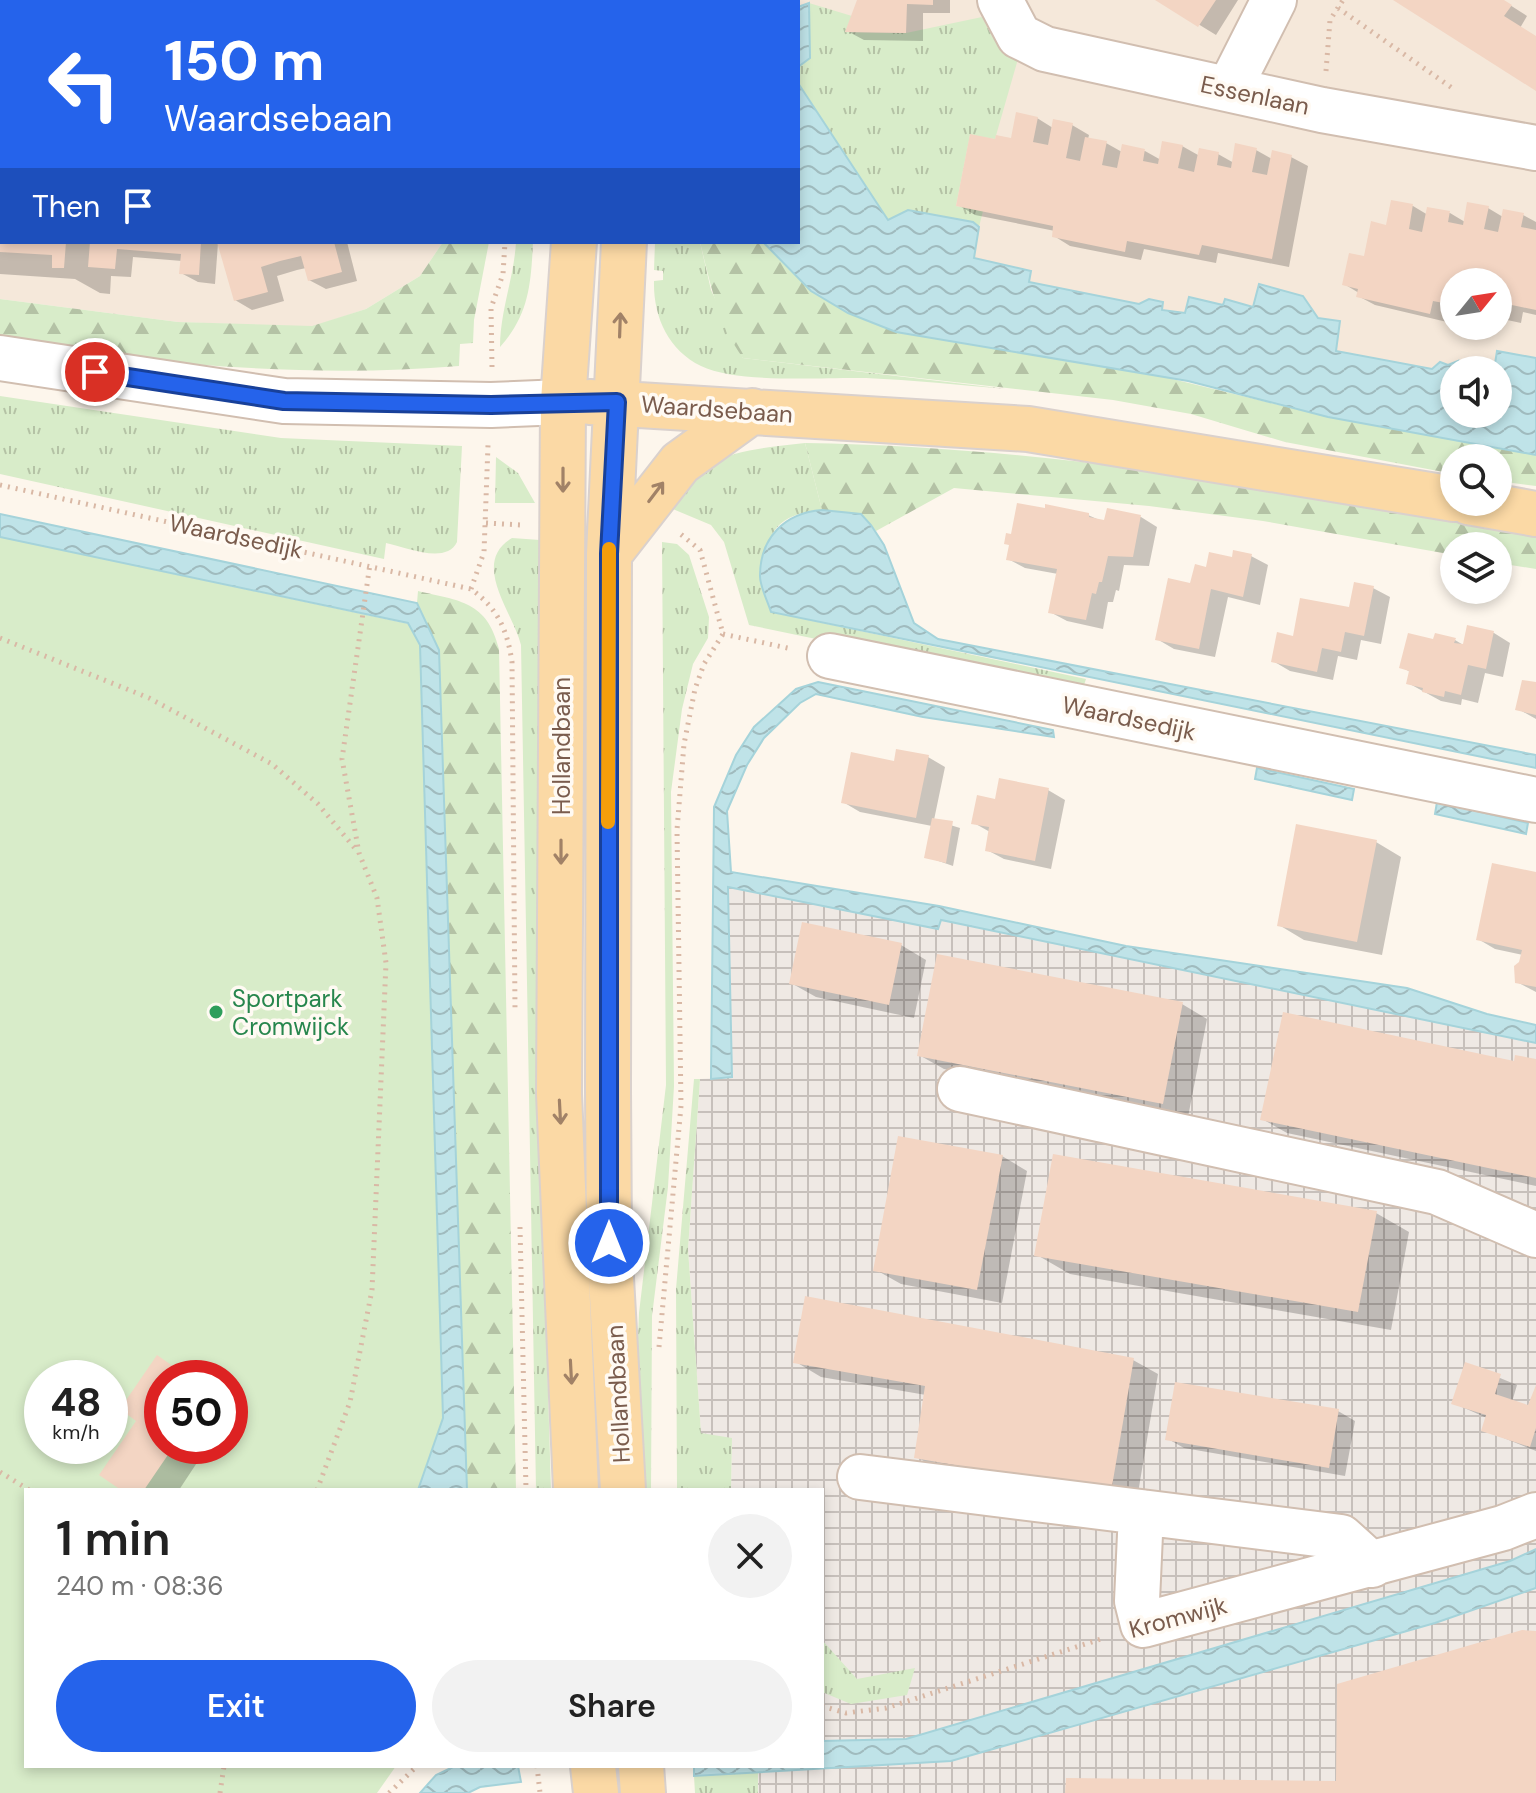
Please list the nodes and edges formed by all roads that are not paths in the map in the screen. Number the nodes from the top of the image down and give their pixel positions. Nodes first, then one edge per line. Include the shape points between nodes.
1 (1000, 0) edge
2 (1274, 0) edge
3 (1229, 89) junction
4 (1536, 148) edge
5 (574, 244) edge
6 (624, 244) edge
7 (0, 358) edge
8 (563, 402) junction
9 (617, 402) junction
10 (752, 411) junction
11 (1440, 497) edge
12 (1512, 504) edge
13 (1536, 507) edge
14 (1512, 510) edge
15 (1536, 514) edge
16 (609, 554) junction
17 (830, 656) road end
18 (1536, 800) edge
19 (960, 1089) dead end
20 (1536, 1235) edge
21 (860, 1477) dead end
22 (576, 1488) edge
23 (623, 1488) edge
24 (1141, 1512) junction
25 (1536, 1515) edge
26 (1372, 1565) junction
27 (593, 1768) edge
28 (641, 1768) edge
29 (596, 1793) edge
30 (643, 1793) edge

1 - 3 street, Essenlaan via 1019,36 1045,49
2 - 3 street
3 - 4 street, Essenlaan
5 - 8 main road, Hollandbaan
9 -> 6 main road, Hollandbaan
7 - 8 street, Waardsebaan via 284,401
8 - 9 main road, Waardsebaan
8 -> 22 main road, Hollandbaan via 559,1094
9 - 10 main road, Waardsebaan
9 - 16 main road, Hollandbaan
10 - 11 main road, Waardsebaan via 1028,429
16 -> 10 main road via 680,463
12 - 13 main road
14 - 15 main road, Waardsebaan
16 - 23 main road, Hollandbaan via 609,1243
17 - 18 street, Waardsedijk
19 - 20 street via 1437,1192
21 - 24 street
24 - 26 street via 1341,1537
24 - 26 street, Kromwijk via 1137,1601 1143,1625
25 - 26 street, Kromwijk
27 - 29 main road
28 - 30 main road

